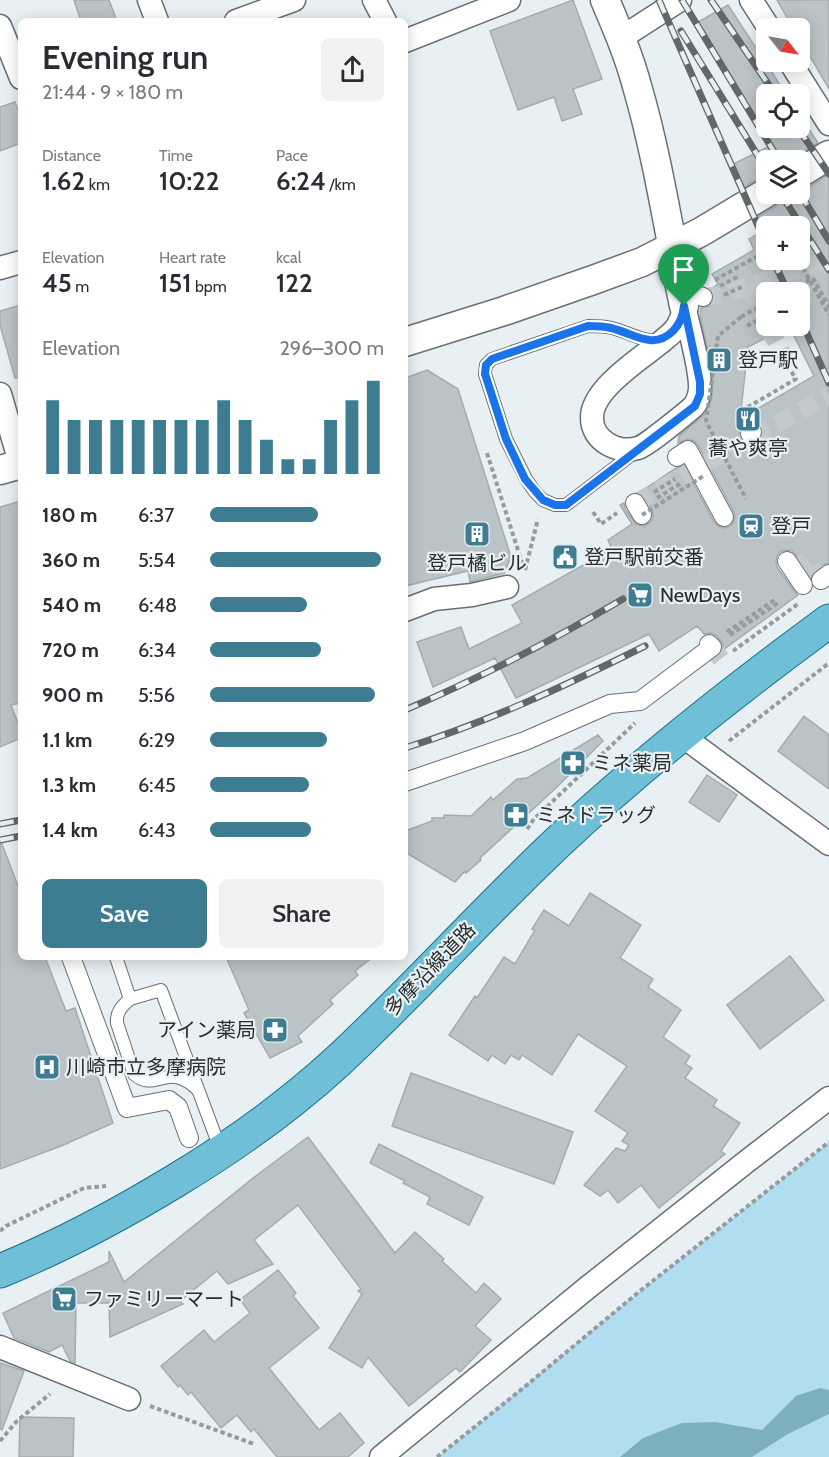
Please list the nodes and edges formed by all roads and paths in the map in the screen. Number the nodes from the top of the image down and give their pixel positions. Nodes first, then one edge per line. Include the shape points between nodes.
1 (149, 0) edge
2 (294, 0) edge
3 (374, 0) edge
4 (508, 0) edge
5 (605, 0) edge
6 (680, 0) edge
7 (751, 0) edge
8 (156, 18) edge
9 (244, 18) edge
10 (383, 18) edge
11 (763, 18) edge
12 (0, 26) edge
13 (621, 38) junction
14 (408, 39) edge
15 (18, 71) edge
16 (796, 72) edge
17 (829, 124) edge
18 (829, 155) edge
19 (810, 167) edge
20 (756, 199) edge
21 (672, 248) junction
22 (756, 257) edge
23 (18, 263) edge
24 (0, 268) edge
25 (804, 270) edge
26 (739, 276) dead end
27 (712, 281) dead end
28 (805, 282) edge
29 (720, 286) dead end
30 (744, 286) dead end
31 (724, 295) dead end
32 (695, 299) junction
33 (829, 307) edge
34 (756, 308) edge
35 (829, 315) edge
36 (756, 322) edge
37 (747, 326) dead end
38 (666, 338) junction
39 (408, 341) edge
40 (791, 371) dead end
41 (0, 394) edge
42 (741, 411) dead end
43 (640, 448) junction
44 (487, 453) dead end
45 (18, 455) edge
46 (677, 457) dead end
47 (18, 466) edge
48 (0, 470) edge
49 (701, 472) junction
50 (506, 493) dead end
51 (500, 496) junction
52 (746, 499) dead end
53 (635, 509) junction
54 (593, 512) dead end
55 (724, 518) dead end
56 (538, 519) dead end
57 (786, 561) dead end
58 (507, 587) dead end
59 (802, 594) joint
60 (777, 601) dead end
61 (408, 609) edge
62 (829, 621) edge
63 (710, 646) joint
64 (730, 653) dead end
65 (829, 663) edge
66 (638, 720) dead end
67 (681, 735) junction
68 (724, 745) dead end
69 (408, 781) edge
70 (522, 836) dead end
71 (829, 844) edge
72 (72, 960) edge
73 (117, 960) edge
74 (130, 999) junction
75 (198, 1089) junction
76 (829, 1098) edge
77 (189, 1138) dead end
78 (829, 1142) edge
79 (221, 1152) junction
80 (108, 1185) dead end
81 (0, 1231) edge
82 (0, 1271) edge
83 (0, 1347) edge
84 (71, 1376) junction
85 (129, 1399) joint
86 (0, 1441) edge
87 (254, 1444) dead end
88 (381, 1457) edge
89 (437, 1457) edge

1 - 8 street
2 - 9 street
3 - 10 street
4 - 14 street
5 - 13 street
6 - 13 street
7 - 11 street
12 - 15 street
13 - 21 street via 651,140
16 - 17 street
18 - 19 street
20 - 21 street
21 - 32 street
21 - 39 street via 593,280
22 - 27 path
23 - 24 street
25 - 35 path
26 - 29 path
28 - 33 path, bridge via 813,278
30 - 31 path, bridge
32 - 38 street via 679,326
32 - 43 street via 700,394 695,406
34 - 52 path, bridge via 718,336 706,421
36 - 37 path
38 - 43 street via 613,381 594,406 594,430 601,440 624,450
38 - 43 lane via 646,340 614,328 588,326 492,359 486,365 485,374 506,439 525,479 543,500 566,505
40 - 42 path via 796,379
41 - 45 street
44 - 51 path
46 - 49 street via 688,450
47 - 48 street
49 - 53 path, bridge
49 - 53 path
49 - 55 street
50 - 51 path
51 - 56 path via 525,573
53 - 54 path via 601,524
57 - 59 street
58 - 61 street via 434,599
59 - 64 path
60 - 63 path
62 - 67 main road, 多摩沿線道路
63 - 69 street via 640,701 610,704 525,741
65 - 68 path
66 - 70 path via 534,819
67 - 71 street
67 - 79 main road, 多摩沿線道路 via 557,843 336,1062 279,1111
72 - 77 street via 127,1108 170,1100 178,1107
73 - 74 lane
74 - 75 lane via 161,990
74 - 75 lane via 116,1017 135,1074 149,1081 176,1077
75 - 79 lane
76 - 88 street
78 - 89 path
79 - 82 main road, 多摩沿線道路 via 102,1223
80 - 81 path via 84,1188
83 - 84 street
84 - 85 street
84 - 86 path via 17,1421
85 - 87 path

